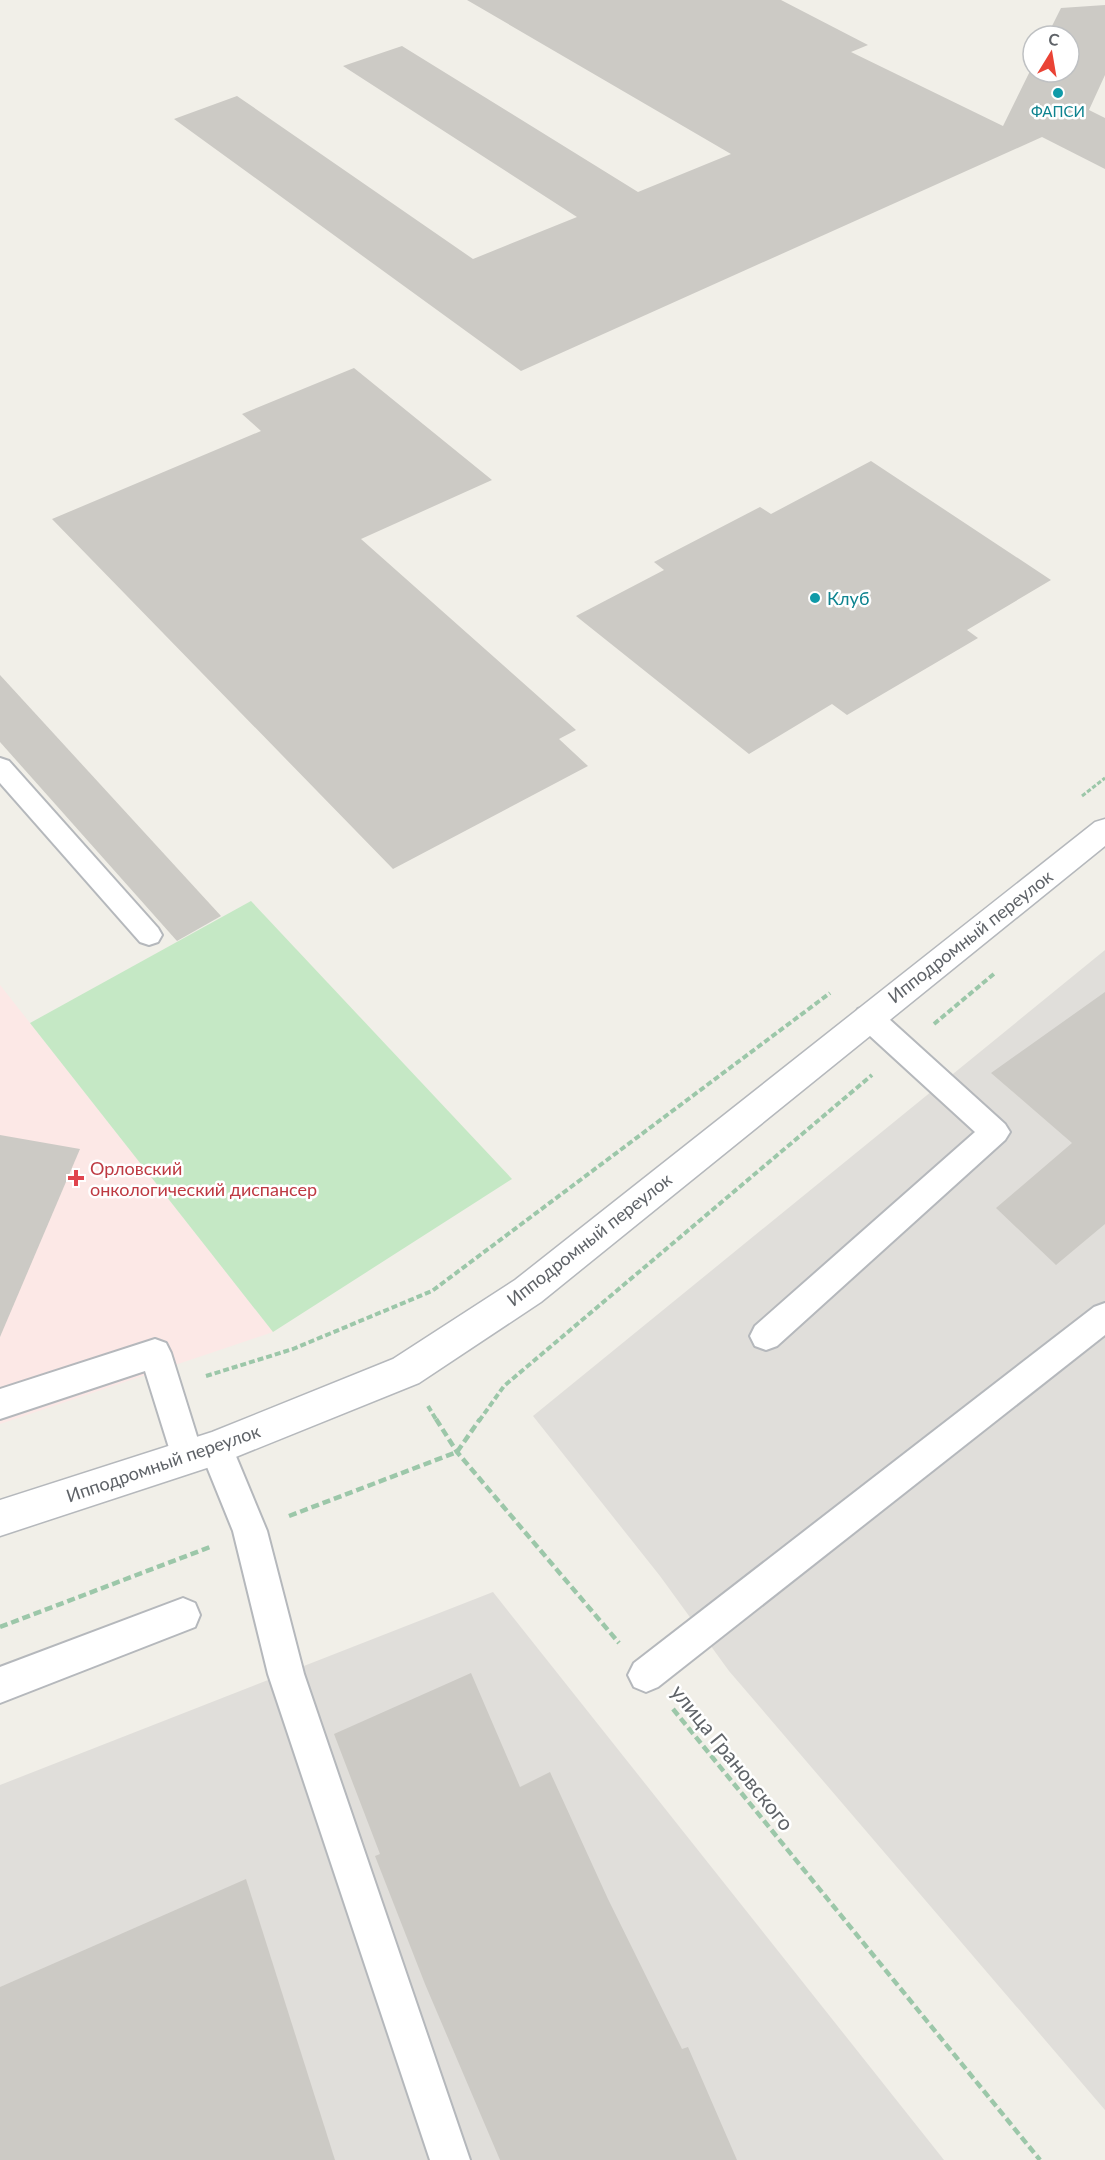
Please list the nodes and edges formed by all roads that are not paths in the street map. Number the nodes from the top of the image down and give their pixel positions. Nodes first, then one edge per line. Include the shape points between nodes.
1 (0, 768) edge
2 (1105, 830) edge
3 (149, 935) dead end
4 (868, 1017) junction
5 (1105, 1317) edge
6 (766, 1336) dead end
7 (0, 1404) edge
8 (202, 1452) junction
9 (0, 1518) edge
10 (183, 1615) dead end
11 (646, 1675) road end
12 (0, 1685) edge
13 (450, 2160) edge

1 - 3 lane
2 - 4 street, Ипподромный переулок
4 - 6 lane via 994,1132
4 - 8 street, Ипподромный переулок via 528,1291 406,1371
5 - 11 lane
7 - 8 lane via 155,1353 165,1389
8 - 9 street, Ипподромный переулок
8 - 13 lane via 250,1531 286,1674
10 - 12 lane

